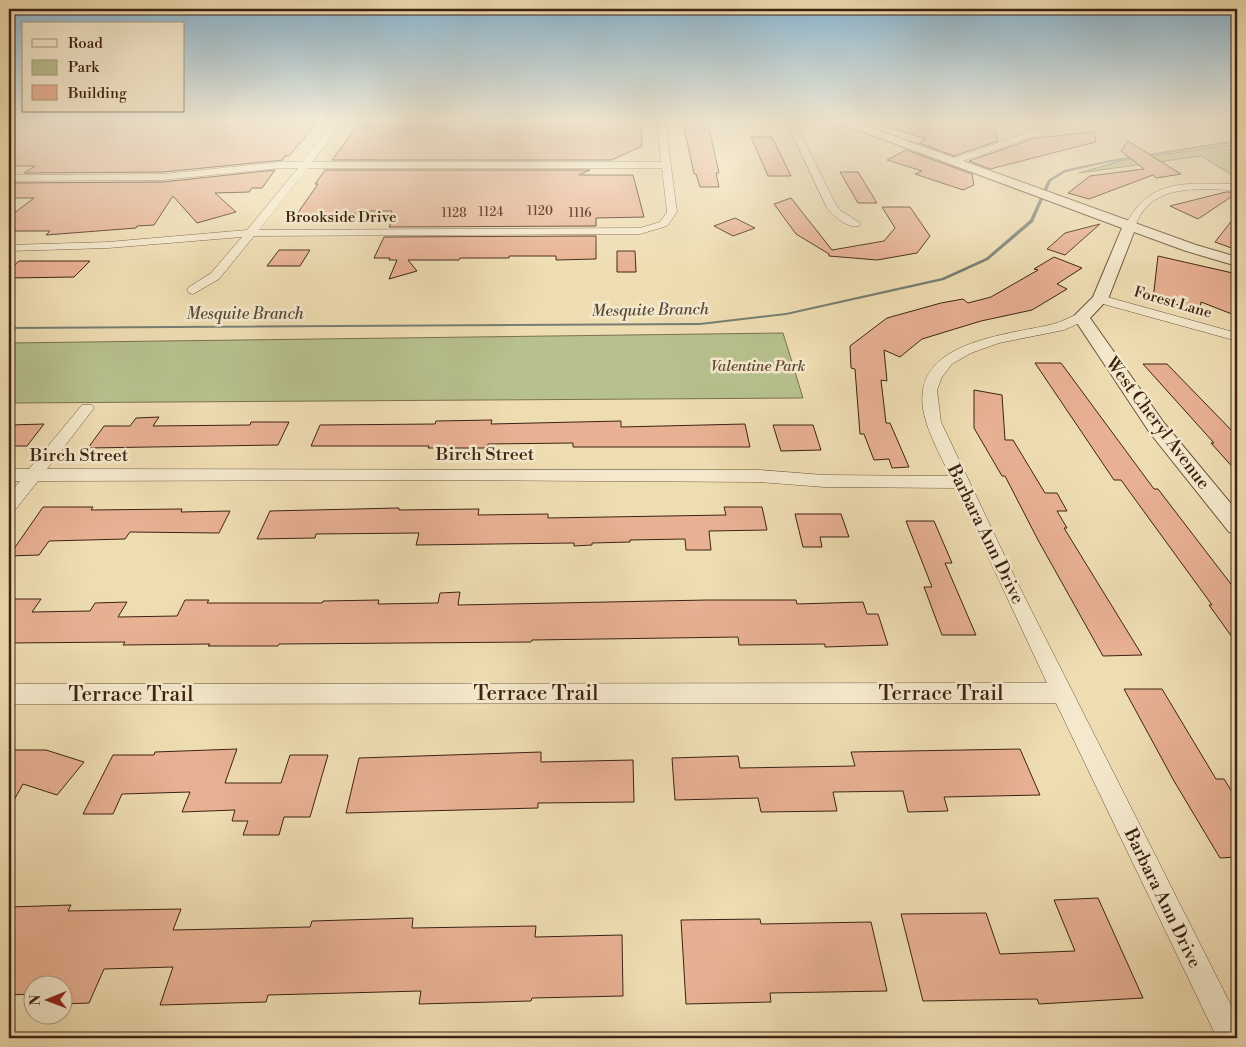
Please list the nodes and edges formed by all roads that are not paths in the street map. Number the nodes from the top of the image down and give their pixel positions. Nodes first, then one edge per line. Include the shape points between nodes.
1 (232, 170) edge
2 (301, 170) edge
3 (667, 170) edge
4 (813, 170) edge
5 (978, 170) edge
6 (9, 178) edge
7 (1237, 187) edge
8 (855, 224) dead end
9 (1130, 226) junction
10 (252, 232) junction
11 (9, 248) edge
12 (1237, 262) edge
13 (193, 290) dead end
14 (1100, 299) junction
15 (1081, 317) junction
16 (1237, 337) edge
17 (87, 408) dead end
18 (9, 475) edge
19 (34, 475) junction
20 (960, 482) junction
21 (9, 506) edge
22 (1237, 526) edge
23 (1064, 693) junction
24 (9, 694) edge
25 (1232, 1038) edge

1 - 6 street via 163,177
2 - 10 street
3 - 10 street, Brookside Drive via 671,218 666,223 640,231
4 - 8 street via 831,206
5 - 9 street
7 - 9 street, Barbara Ann Drive via 1167,190 1148,200
9 - 12 street
9 - 14 street, Barbara Ann Drive
10 - 11 street, Brookside Drive via 108,245
10 - 13 street via 215,276
14 - 15 street, Barbara Ann Drive
14 - 16 street, Forest Lane
15 - 20 street, Barbara Ann Drive via 1059,327 996,340 966,350 947,361 935,376 930,390 933,422
15 - 22 street, West Cheryl Avenue via 1157,428
17 - 19 street
18 - 19 street, Birch Street
19 - 20 street, Birch Street via 760,476 824,481
19 - 21 street
20 - 23 street, Barbara Ann Drive
23 - 24 street, Terrace Trail
23 - 25 street, Barbara Ann Drive

